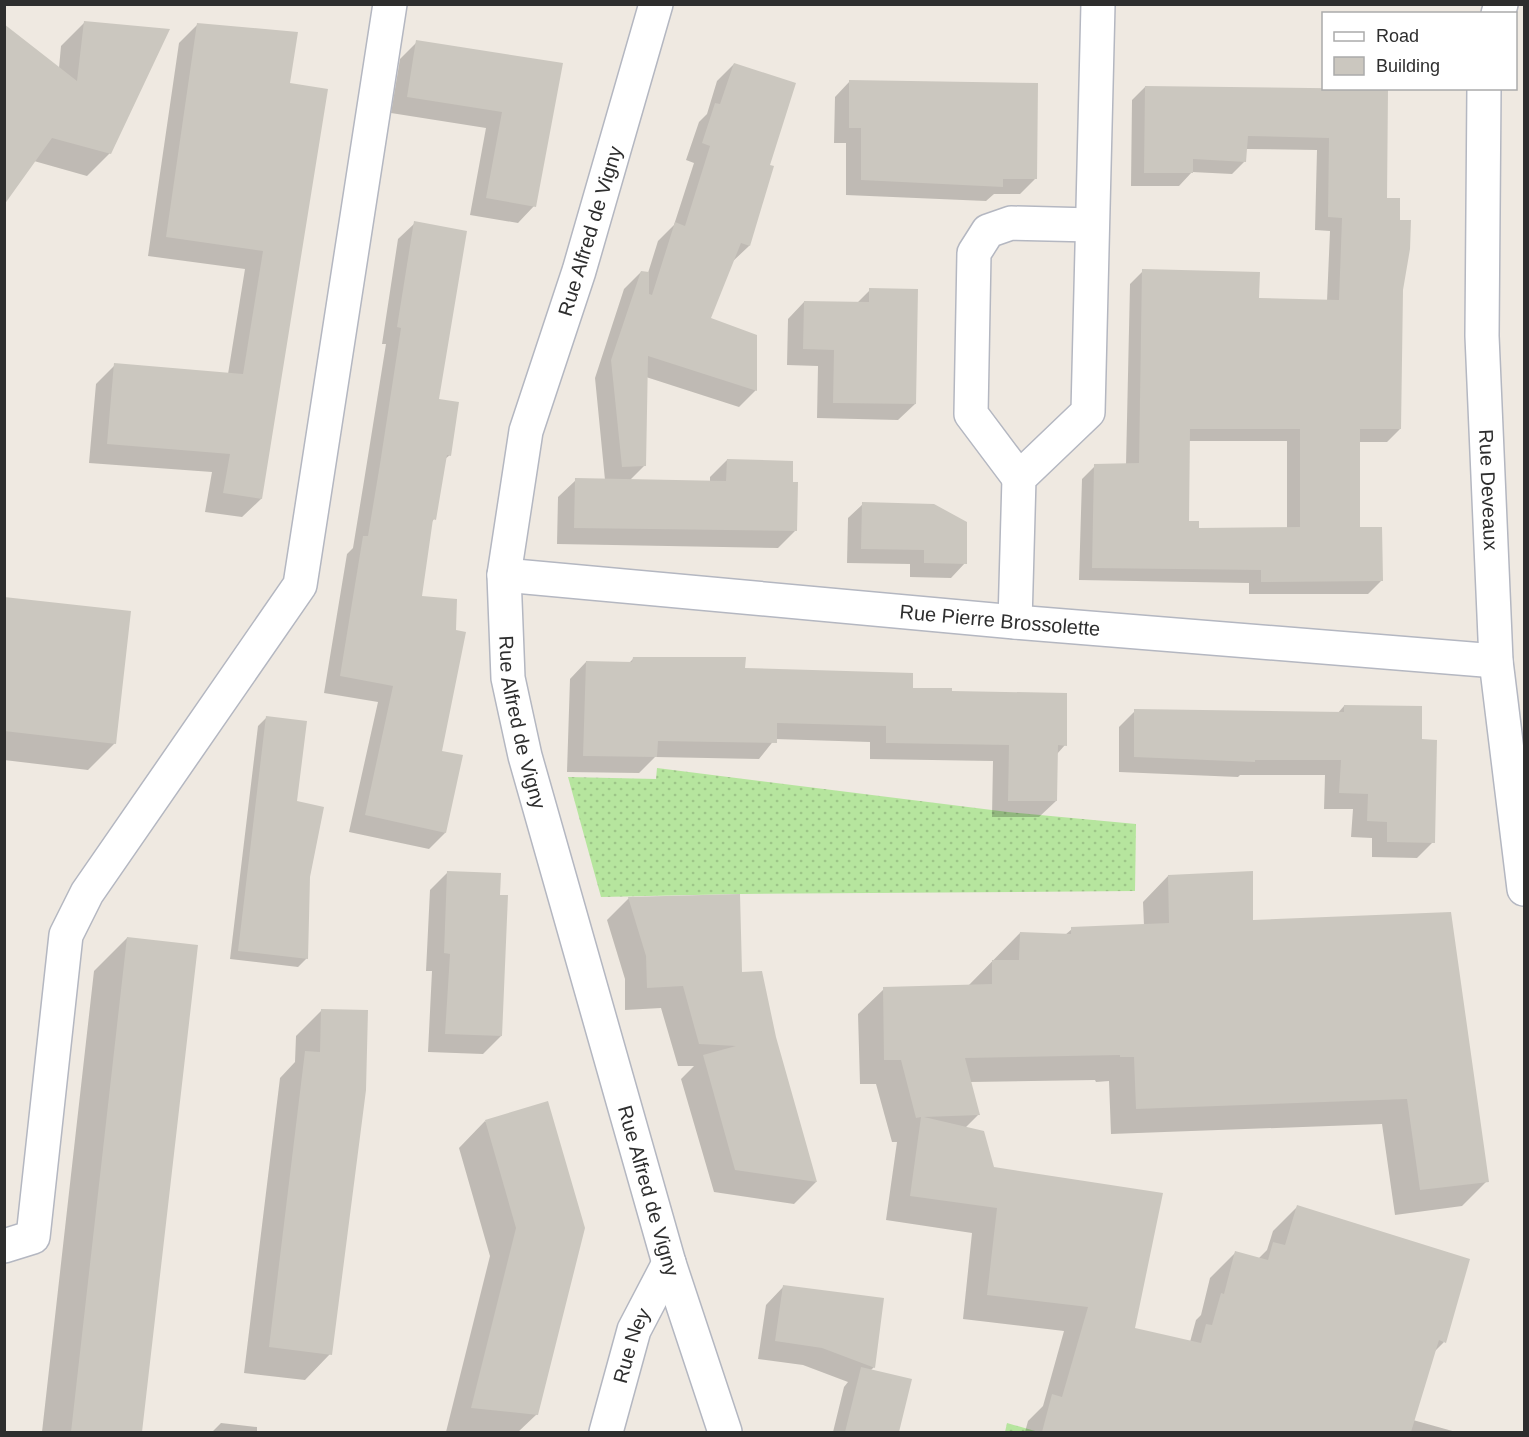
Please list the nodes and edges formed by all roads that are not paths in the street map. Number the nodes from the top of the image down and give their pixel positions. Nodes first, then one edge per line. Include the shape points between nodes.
1 (390, 4) edge
2 (656, 4) edge
3 (1098, 4) edge
4 (1484, 90) edge
5 (1092, 225) junction
6 (1018, 478) junction
7 (504, 575) junction
8 (1015, 622) junction
9 (1496, 661) junction
10 (1514, 723) edge
11 (1524, 889) edge
12 (4, 1246) edge
13 (669, 1263) junction
14 (606, 1432) edge
15 (725, 1432) edge

1 - 12 street via 300,585 87,893 66,935 33,1237
2 - 7 street, Rue Alfred de Vigny via 579,271 526,431
3 - 5 street
4 - 9 street, Rue Deveaux via 1482,336
5 - 6 street via 1088,412
5 - 6 street via 1011,223 988,231 974,253 971,414
6 - 8 street
7 - 8 street, Rue Pierre Brossolette
7 - 13 street, Rue Alfred de Vigny via 508,678 525,756
8 - 9 street, Rue Pierre Brossolette
9 - 10 street, Rue Deveaux
10 - 11 street, Rue Deveaux
13 - 14 street, Rue Ney via 634,1330
13 - 15 street, Rue Alfred de Vigny

